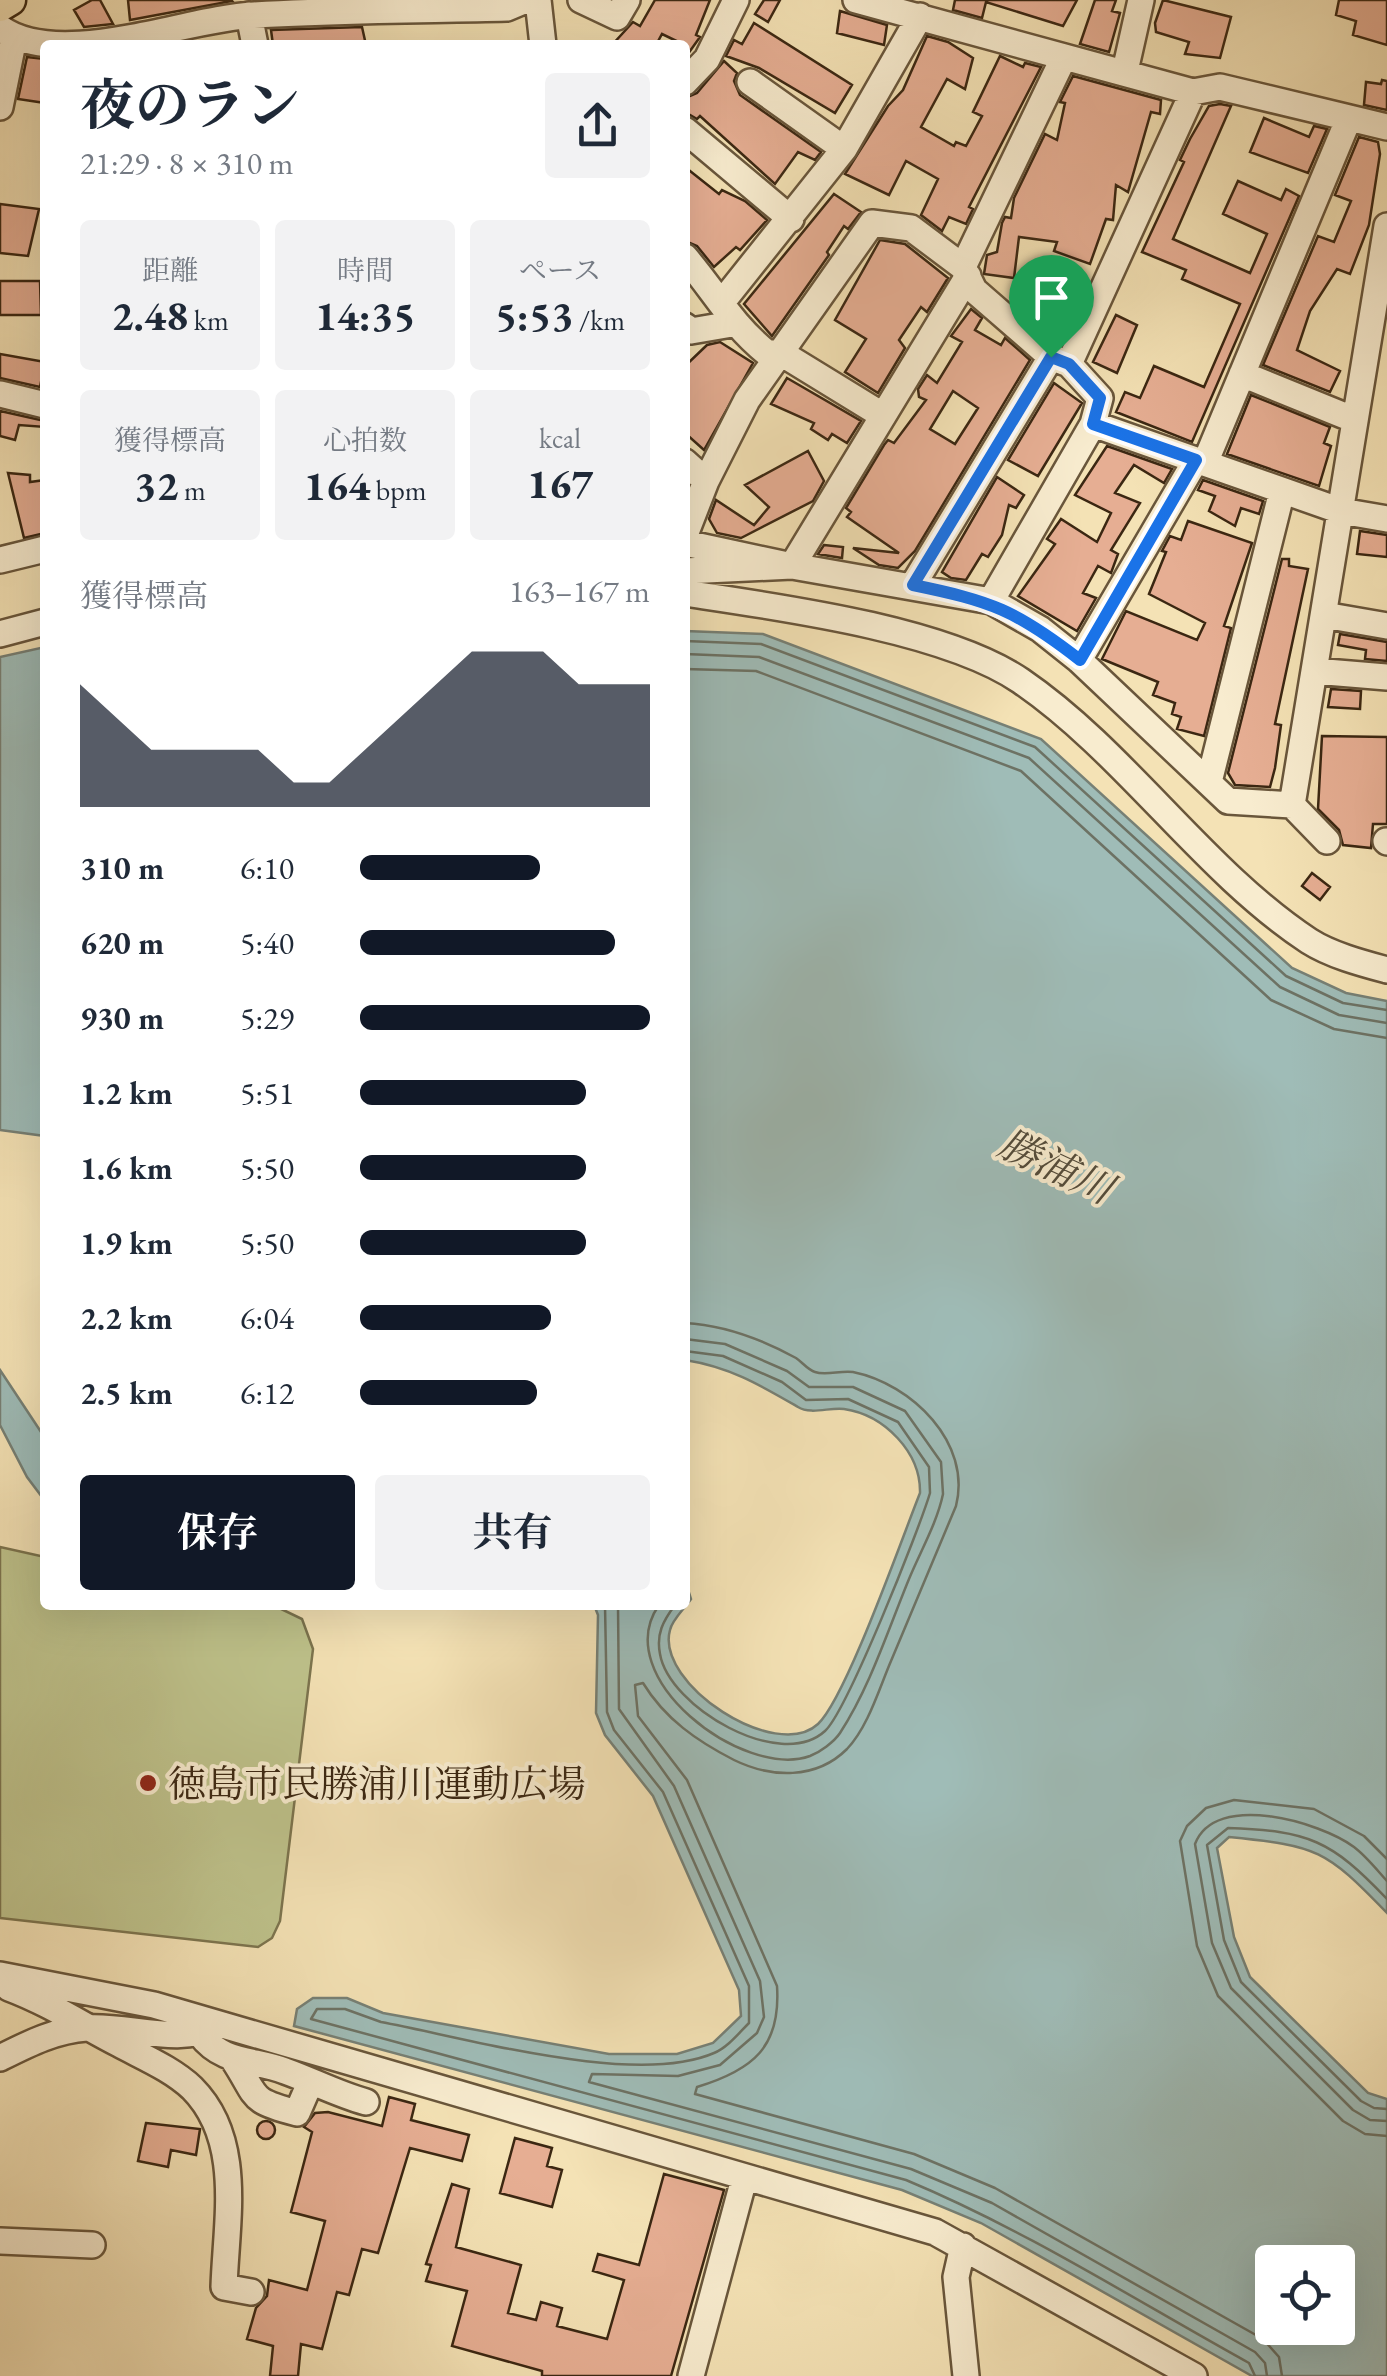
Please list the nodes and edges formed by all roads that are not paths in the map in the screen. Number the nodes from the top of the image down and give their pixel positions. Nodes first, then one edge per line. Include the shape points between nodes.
1 (526, 0) edge
2 (538, 0) edge
3 (581, 0) edge
4 (627, 0) edge
5 (736, 0) edge
6 (856, 0) edge
7 (1140, 0) edge
8 (4, 13) edge
9 (249, 15) junction
10 (920, 16) junction
11 (84, 40) edge
12 (124, 40) edge
13 (253, 40) edge
14 (542, 40) edge
15 (1064, 58) junction
16 (1125, 71) junction
17 (690, 77) edge
18 (750, 82) dead end
19 (1194, 92) junction
20 (0, 107) edge
21 (1349, 118) junction
22 (1387, 127) edge
23 (690, 134) edge
24 (844, 149) junction
25 (791, 218) junction
26 (1387, 226) edge
27 (690, 264) edge
28 (965, 272) junction
29 (727, 313) junction
30 (690, 330) edge
31 (781, 353) junction
32 (1060, 360) junction
33 (1242, 374) junction
34 (0, 394) edge
35 (40, 404) edge
36 (882, 415) junction
37 (1356, 420) junction
38 (1093, 424) junction
39 (1200, 462) junction
40 (690, 467) edge
41 (706, 481) junction
42 (1282, 491) junction
43 (1340, 511) junction
44 (1387, 518) edge
45 (690, 522) edge
46 (690, 545) edge
47 (40, 549) edge
48 (0, 560) edge
49 (792, 566) junction
50 (690, 571) edge
51 (913, 585) junction
52 (690, 593) edge
53 (990, 601) junction
54 (1324, 614) junction
55 (40, 623) edge
56 (1387, 626) edge
57 (0, 634) edge
58 (1080, 660) junction
59 (1314, 671) junction
60 (1387, 677) edge
61 (1209, 782) junction
62 (1292, 805) junction
63 (1326, 840) dead end
64 (1386, 967) edge
65 (0, 1975) edge
66 (0, 1984) edge
67 (90, 2027) junction
68 (209, 2030) junction
69 (0, 2058) edge
70 (232, 2059) junction
71 (310, 2083) junction
72 (366, 2102) dead end
73 (744, 2179) junction
74 (0, 2242) edge
75 (92, 2245) dead end
76 (963, 2246) junction
77 (251, 2292) dead end
78 (1187, 2374) edge
79 (690, 2376) edge
80 (966, 2376) edge

1 - 9 street via 507,8
2 - 14 street
3 - 4 street via 617,18
5 - 17 street via 707,59
6 - 10 street
7 - 16 street
8 - 11 street
8 - 20 street
9 - 12 street
9 - 13 street
10 - 15 street
10 - 24 street
15 - 16 street
15 - 28 street
16 - 19 street
18 - 24 street
19 - 21 street via 1220,87
19 - 32 street
21 - 22 street
21 - 33 street
23 - 25 street
24 - 25 street
25 - 29 street
26 - 37 street
27 - 29 street
28 - 31 street via 911,228 872,224
28 - 32 street via 974,290
28 - 36 street
29 - 30 street
29 - 31 street via 767,353
31 - 36 street
31 - 41 street via 747,400
32 - 38 street via 1100,398
32 - 51 street
33 - 37 street
33 - 39 street
34 - 35 street
36 - 49 street
37 - 43 street
38 - 39 street
38 - 53 street
39 - 42 street
39 - 58 street
40 - 41 street
41 - 45 street
42 - 43 street
42 - 61 street
43 - 44 street
43 - 54 street
46 - 49 street
47 - 48 street
49 - 50 street
49 - 51 street
51 - 53 street
52 - 64 street via 800,612 974,656 1021,681 1310,942
53 - 58 street
54 - 56 street
54 - 59 street
55 - 57 street
58 - 61 street
59 - 60 street
59 - 62 street
61 - 62 street via 1228,801
62 - 63 street
65 - 68 street via 154,2006
66 - 67 street
67 - 68 street
67 - 69 street via 60,2031
67 - 77 street via 190,2086 216,2121 228,2171 224,2287
68 - 70 street via 210,2048
68 - 73 street
70 - 71 street
70 - 71 street via 264,2104 297,2114
71 - 72 street
73 - 76 street via 935,2232
73 - 79 street
74 - 75 street
76 - 78 street
76 - 80 street via 956,2278

